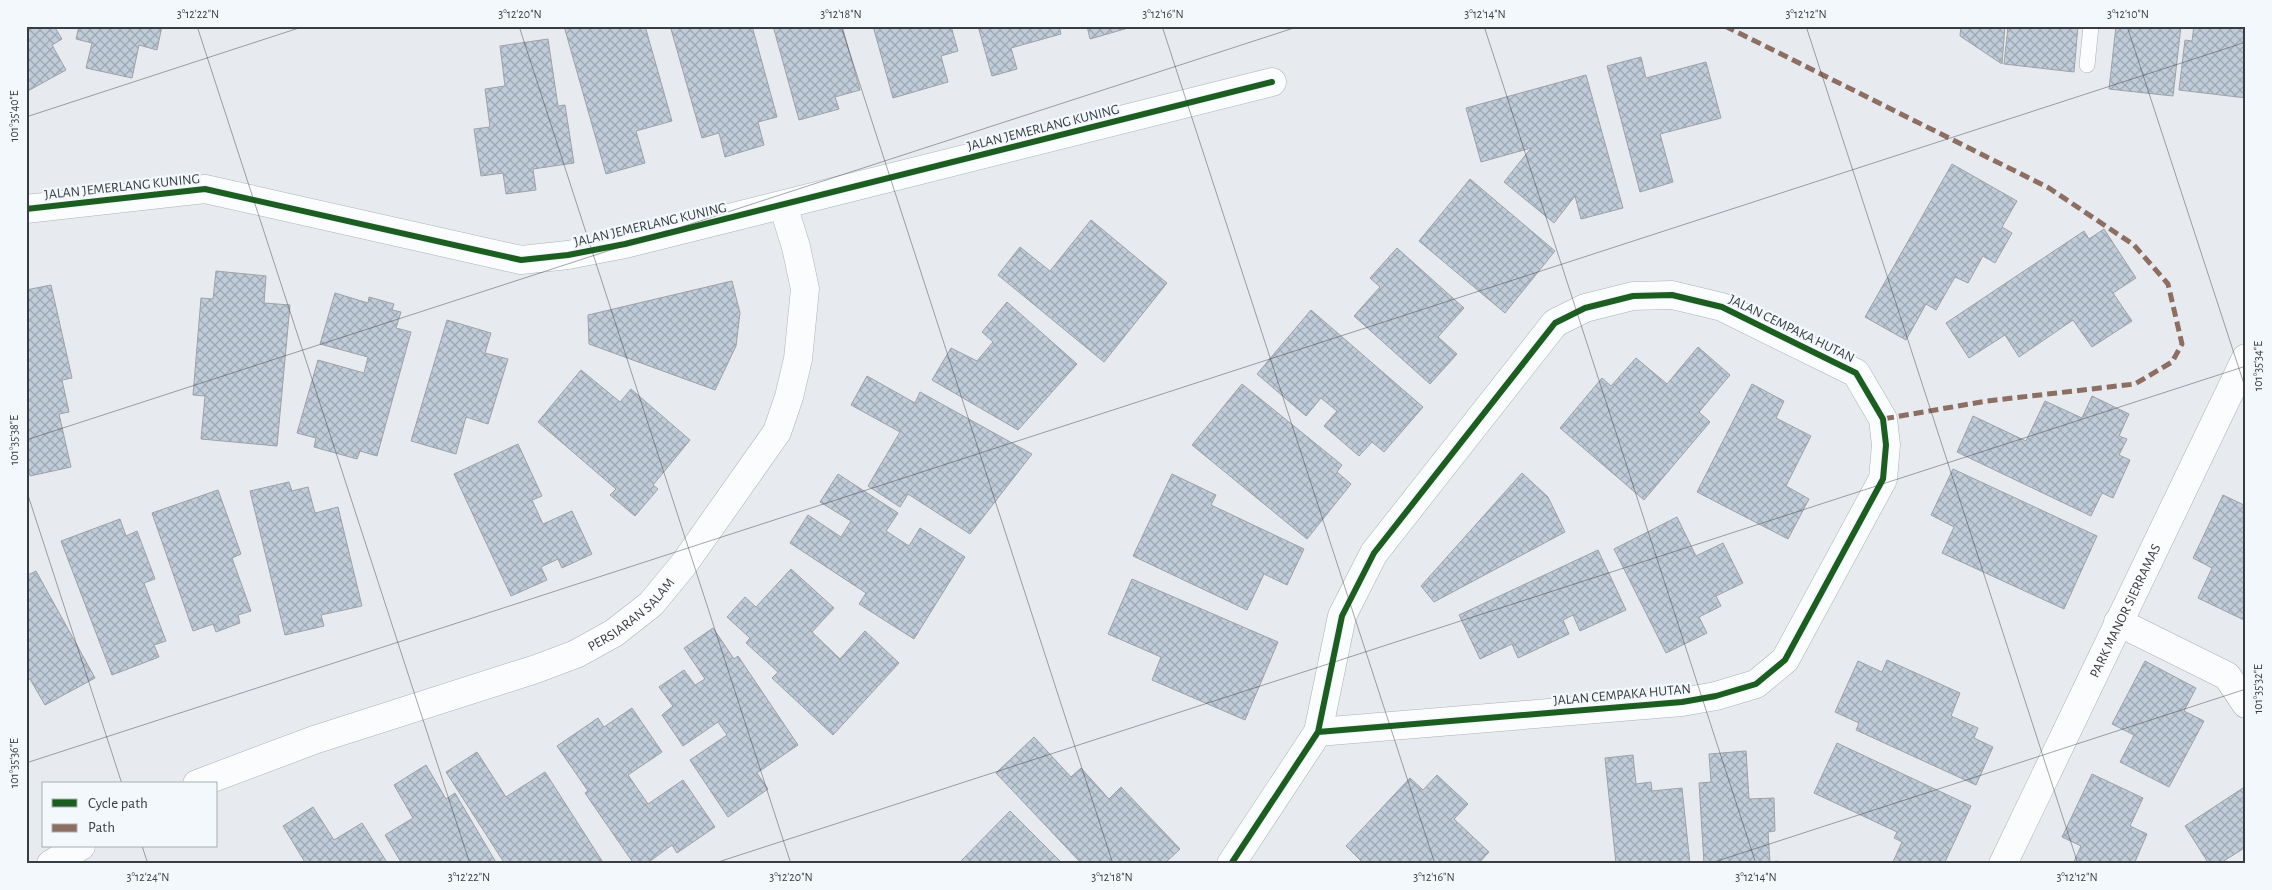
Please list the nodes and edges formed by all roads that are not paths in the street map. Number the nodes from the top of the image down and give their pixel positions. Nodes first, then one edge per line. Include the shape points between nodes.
1 (2091, 26) edge
2 (2087, 65) dead end
3 (1272, 82) dead end
4 (783, 205) junction
5 (26, 208) edge
6 (2246, 358) edge
7 (2118, 622) junction
8 (2246, 704) edge
9 (1318, 732) junction
10 (203, 782) edge
11 (78, 848) edge
12 (51, 864) edge
13 (1231, 864) edge
14 (2003, 864) edge

1 - 2 lane
3 - 4 street, JALAN JEMERLANG KUNING
4 - 5 street, JALAN JEMERLANG KUNING via 624,244 521,260 205,189
4 - 10 street, PERSIARAN SALAM via 804,289 798,359 789,397 777,432 684,564 651,604 614,633 576,654 314,740
6 - 7 street, PARK MANOR SIERRAMAS
7 - 8 street via 2227,676
7 - 14 street, PARK MANOR SIERRAMAS
9 - 9 street, JALAN CEMPAKA HUTAN via 1342,616 1374,553 1555,323 1585,308 1633,296 1672,295 1722,307 1856,373 1883,419 1886,445 1883,479 1785,660 1756,684 1682,702
9 - 13 street, JALAN CEMPAKA HUTAN
11 - 12 street

